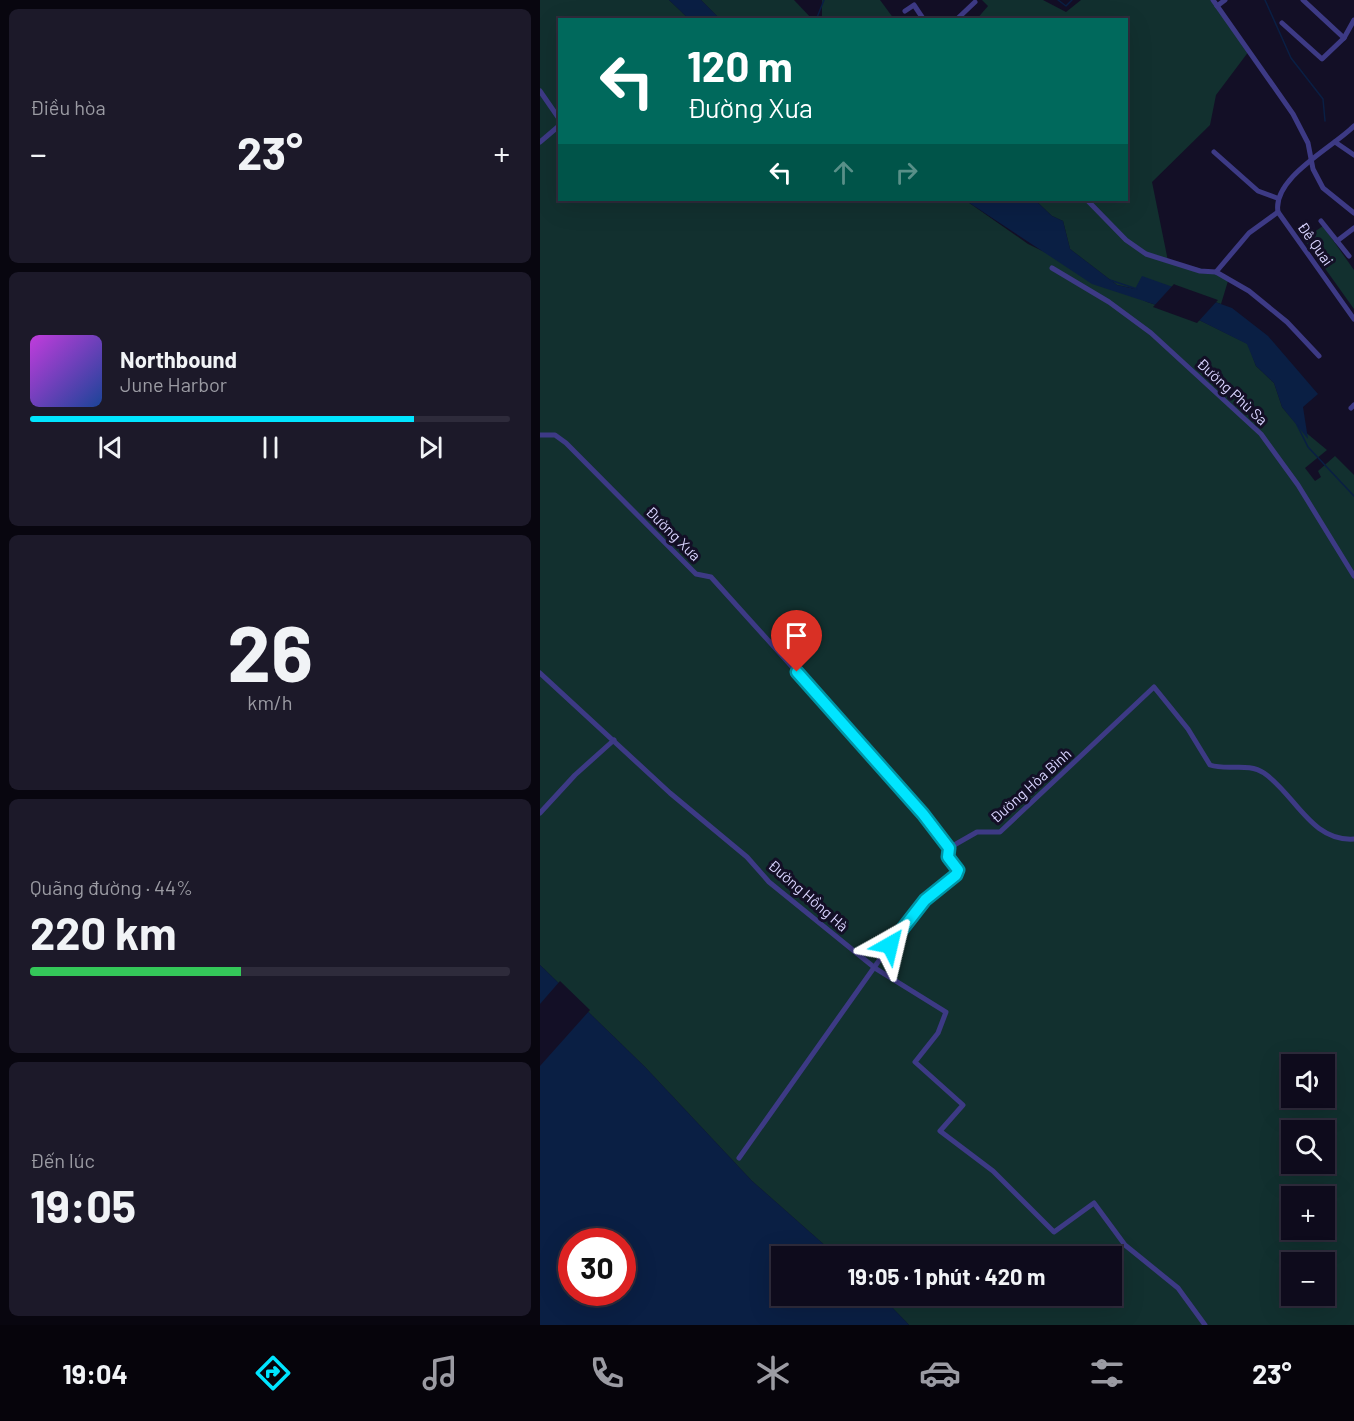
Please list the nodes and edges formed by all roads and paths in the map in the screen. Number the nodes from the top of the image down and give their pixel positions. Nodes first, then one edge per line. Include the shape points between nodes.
1 (1225, 0) edge
2 (1303, 0) edge
3 (1316, 0) edge
4 (975, 2) dead end
5 (1215, 3) edge
6 (1311, 7) junction
7 (905, 11) dead end
8 (923, 18) edge
9 (958, 18) edge
10 (1354, 20) edge
11 (1282, 23) dead end
12 (1344, 38) junction
13 (540, 91) edge
14 (558, 117) edge
15 (1354, 126) edge
16 (558, 127) edge
17 (540, 142) edge
18 (1335, 142) junction
19 (1214, 152) dead end
20 (1354, 155) edge
21 (1311, 162) junction
22 (1277, 198) junction
23 (1088, 201) edge
24 (1278, 212) junction
25 (1354, 213) edge
26 (1321, 221) dead end
27 (1353, 232) edge
28 (1337, 242) junction
29 (1349, 256) dead end
30 (1052, 268) dead end
31 (1216, 273) junction
32 (1354, 319) edge
33 (1319, 356) dead end
34 (540, 435) edge
35 (1354, 576) edge
36 (540, 673) edge
37 (614, 740) junction
38 (540, 813) edge
39 (1354, 839) edge
40 (949, 848) junction
41 (875, 968) junction
42 (739, 1158) dead end
43 (1205, 1325) edge

1 - 5 street
2 - 6 street
3 - 6 street
4 - 9 street
5 - 21 street via 1293,114 1308,143
6 - 12 street
7 - 8 street via 914,5
10 - 12 street
11 - 12 street via 1322,59
13 - 14 street
15 - 18 street
16 - 17 street
18 - 20 street
18 - 21 street
19 - 22 street via 1258,191
21 - 22 street via 1286,184
21 - 25 street via 1323,188
22 - 24 street
23 - 31 street via 1126,240 1146,254
24 - 31 street via 1249,233
24 - 32 street, Đê Quai
26 - 28 street
27 - 28 street
28 - 29 street
30 - 35 street, Đường Phù Sa via 1151,333 1261,434 1298,485
31 - 33 street via 1249,291 1287,322
34 - 40 street, Đường Xưa via 555,435 574,449 696,574 711,577
36 - 37 street, Đường Hồng Hà
37 - 38 street
37 - 41 street, Đường Hồng Hà via 754,864 769,882
39 - 40 street, Đường Hòa Bình via 1326,834 1284,788 1262,771 1210,765 1188,729 1154,687 1000,832 977,832
40 - 41 street via 948,857 958,870 956,875 925,900
41 - 42 street
41 - 43 street, Đường Hồng Hà via 946,1012 938,1033 915,1062 963,1105 940,1131 993,1171 1054,1232 1094,1203 1125,1245 1178,1288

